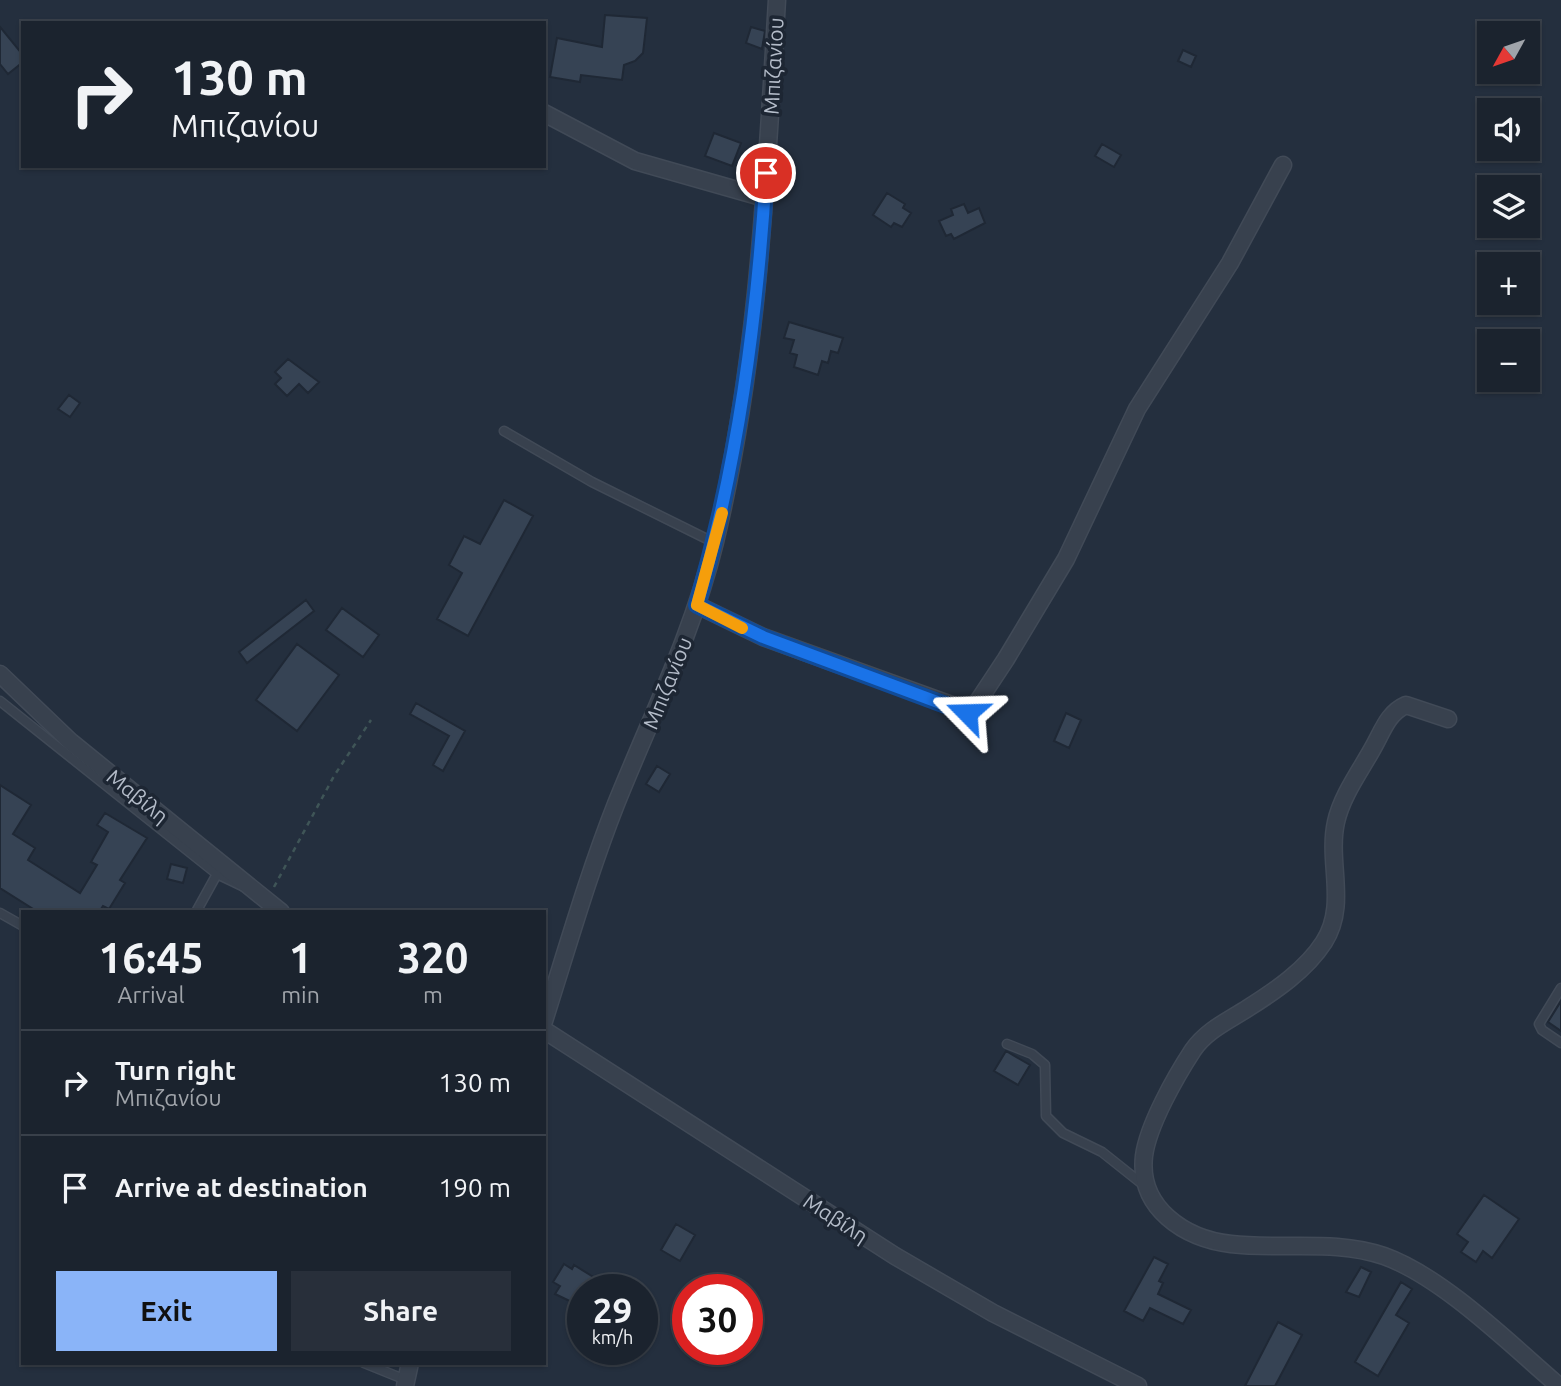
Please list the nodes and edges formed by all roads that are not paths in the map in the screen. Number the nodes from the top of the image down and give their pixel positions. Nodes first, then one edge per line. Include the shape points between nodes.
1 (777, 0) edge
2 (546, 114) edge
3 (1283, 165) dead end
4 (765, 198) junction
5 (504, 431) dead end
6 (715, 543) junction
7 (697, 605) junction
8 (0, 674) edge
9 (0, 701) edge
10 (1448, 719) dead end
11 (217, 874) junction
12 (248, 887) junction
13 (197, 910) edge
14 (278, 910) edge
15 (0, 913) edge
16 (21, 925) edge
17 (1561, 988) edge
18 (546, 1015) edge
19 (546, 1031) edge
20 (1561, 1043) edge
21 (1007, 1044) dead end
22 (1146, 1187) junction
23 (370, 1365) edge
24 (410, 1365) edge
25 (405, 1383) edge
26 (1139, 1386) edge
27 (1559, 1386) edge

1 - 4 street, Μπιζανίου
2 - 4 street via 635,161
3 - 7 street via 1230,263 1138,410 1066,559 971,712 763,637
4 - 6 street, Μπιζανίου via 744,405
5 - 6 lane
6 - 7 street, Μπιζανίου
7 - 18 street, Μπιζανίου via 615,807
8 - 12 street, Μαβίλη via 71,742
9 - 11 lane
10 - 22 street via 1406,705 1391,715 1340,808 1334,839 1336,914 1325,941 1284,984 1216,1026 1193,1050 1157,1117 1144,1156
11 - 12 lane
11 - 13 lane
12 - 14 street, Μαβίλη
15 - 16 lane
17 - 20 lane via 1539,1024
19 - 26 street, Μαβίλη via 895,1256 993,1313
21 - 22 lane via 1045,1065 1046,1116 1063,1133 1102,1152
22 - 27 street via 1168,1221 1196,1236 1227,1244 1354,1248 1402,1263 1434,1283
23 - 25 lane
24 - 25 street

